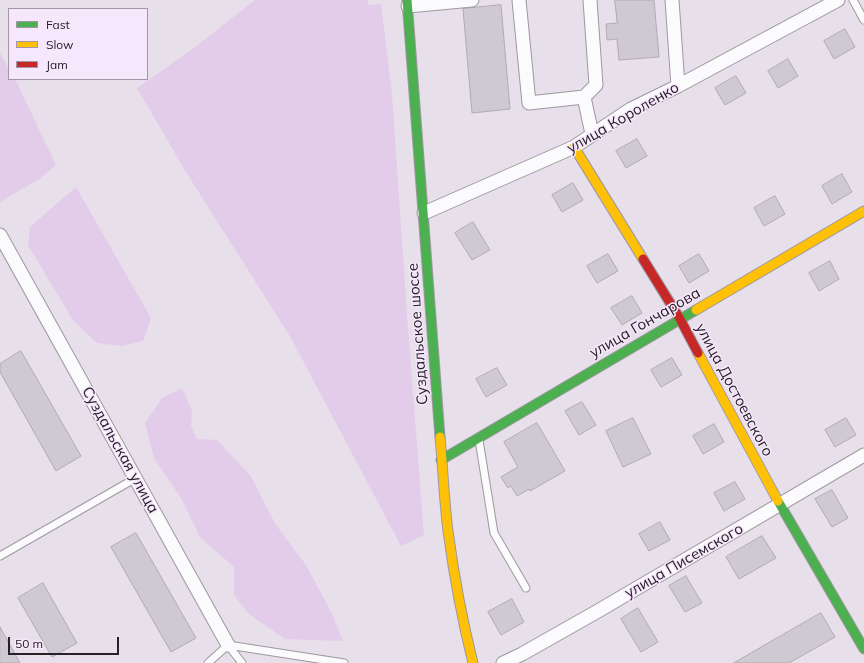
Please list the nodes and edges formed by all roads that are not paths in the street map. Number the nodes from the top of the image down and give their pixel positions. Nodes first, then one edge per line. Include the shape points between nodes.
1 (472, 0) edge
2 (519, 0) edge
3 (590, 0) edge
4 (672, 0) edge
5 (838, 0) edge
6 (853, 0) edge
7 (408, 3) edge
8 (864, 20) edge
9 (678, 86) junction
10 (584, 97) junction
11 (592, 134) junction
12 (574, 147) junction
13 (864, 211) edge
14 (424, 213) junction
15 (0, 235) edge
16 (680, 319) junction
17 (479, 438) junction
18 (864, 455) edge
19 (441, 460) junction
20 (136, 478) junction
21 (780, 505) junction
22 (0, 556) edge
23 (526, 588) dead end
24 (228, 645) junction
25 (864, 649) edge
26 (208, 663) edge
27 (242, 663) edge
28 (344, 663) edge
29 (473, 663) edge
30 (503, 663) edge

1 - 7 street
2 - 10 street via 529,103
3 - 10 street via 596,85
4 - 9 street
5 - 9 street, улица Короленко
6 - 8 lane
7 - 14 street, Суздальское шоссе
9 - 11 street, улица Короленко via 631,109
10 - 11 street
11 - 12 street, улица Короленко
12 - 14 street, улица Короленко
12 - 16 street, улица Достоевского
13 - 16 street, улица Гончарова
14 - 19 street, Суздальское шоссе
15 - 20 street, Суздальская улица
16 - 17 street, улица Гончарова
16 - 21 street, улица Достоевского
17 - 19 street, улица Гончарова
17 - 23 lane via 494,533
18 - 21 street, улица Писемского
19 - 29 street, Суздальское шоссе via 450,548
20 - 22 lane
20 - 24 street, Суздальская улица
21 - 25 street, улица Достоевского
21 - 30 street, улица Писемского
24 - 26 lane
24 - 27 lane, Суздальская улица
24 - 28 lane

